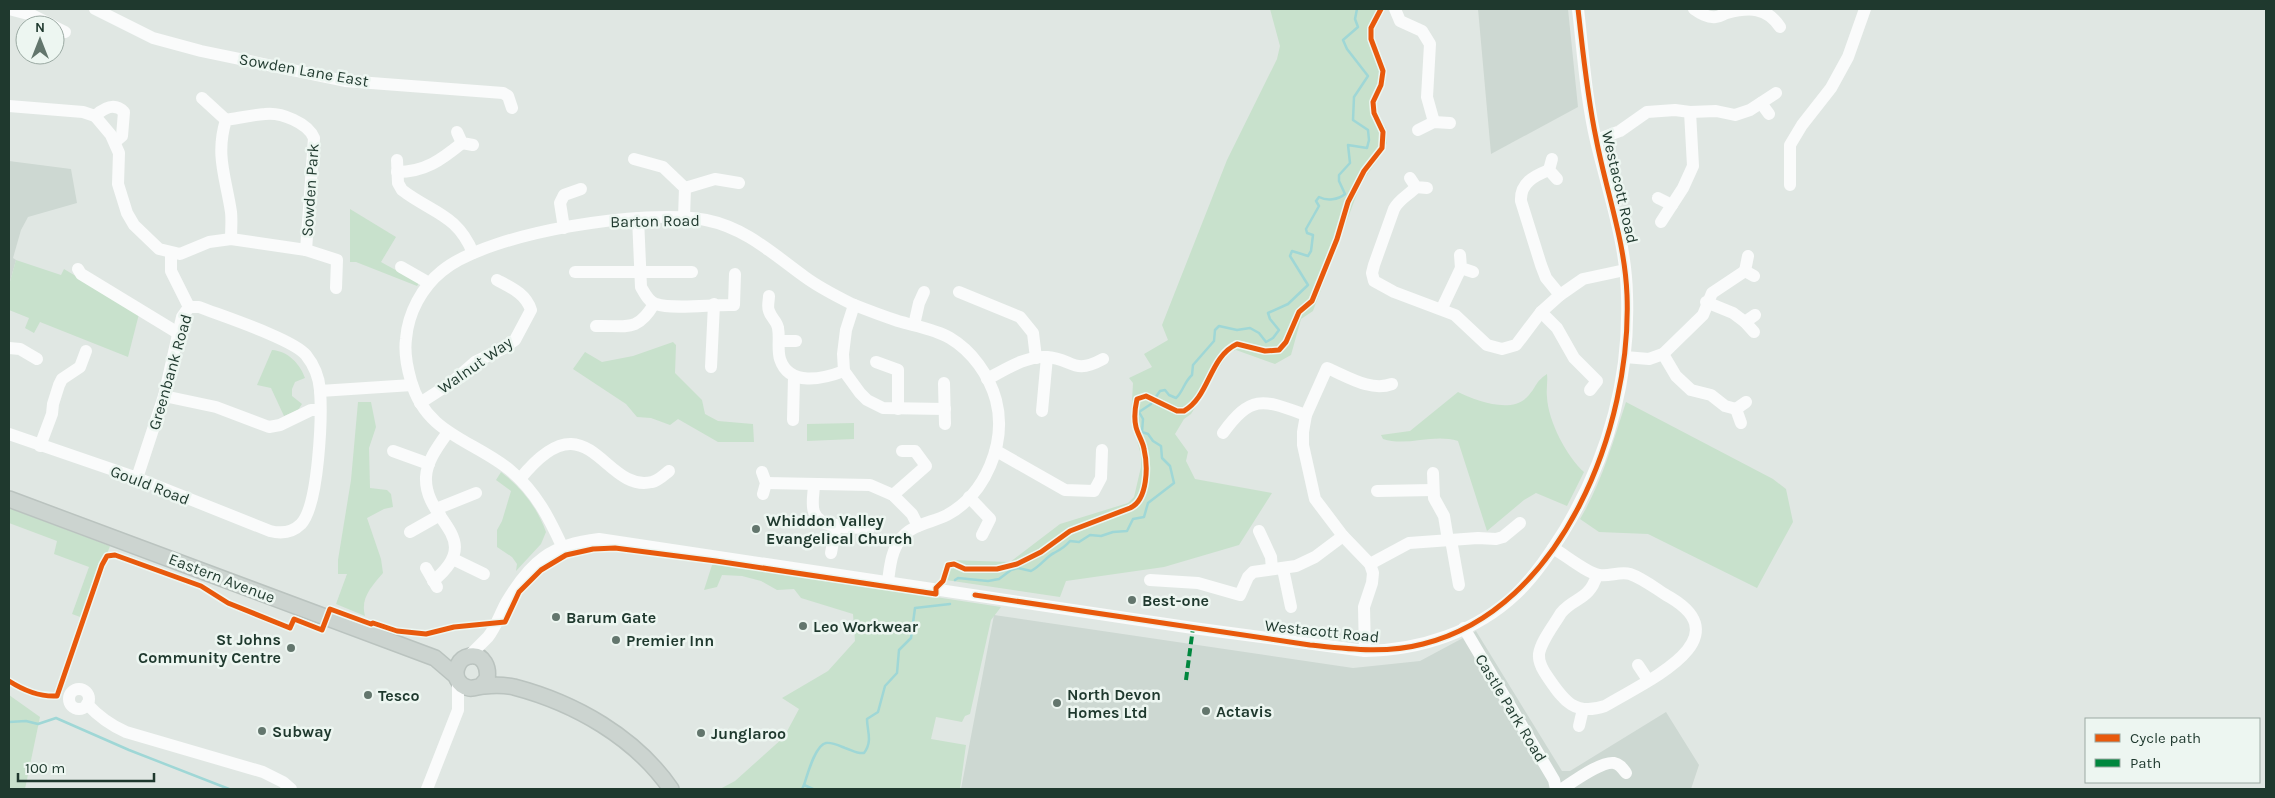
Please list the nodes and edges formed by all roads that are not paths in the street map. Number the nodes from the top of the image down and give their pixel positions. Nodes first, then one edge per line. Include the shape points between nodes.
1 (10, 9) edge
2 (95, 9) edge
3 (1396, 9) edge
4 (1578, 9) edge
5 (1694, 9) edge
6 (1865, 9) edge
7 (1763, 10) edge
8 (32, 15) edge
9 (1780, 27) dead end
10 (1776, 92) dead end
11 (202, 98) dead end
12 (1761, 102) junction
13 (9, 106) edge
14 (512, 108) dead end
15 (1690, 112) junction
16 (1770, 114) dead end
17 (95, 116) junction
18 (226, 120) junction
19 (1434, 122) junction
20 (1450, 123) dead end
21 (1418, 130) dead end
22 (464, 140) dead end
23 (1596, 140) junction
24 (115, 142) junction
25 (634, 159) dead end
26 (1553, 170) dead end
27 (739, 182) dead end
28 (1418, 184) dead end
29 (1790, 186) dead end
30 (685, 188) junction
31 (581, 189) dead end
32 (1658, 198) dead end
33 (1672, 205) junction
34 (638, 218) junction
35 (684, 218) junction
36 (1661, 222) dead end
37 (564, 228) junction
38 (231, 239) junction
39 (306, 250) junction
40 (171, 253) junction
41 (473, 253) junction
42 (1748, 256) dead end
43 (1465, 265) dead end
44 (400, 266) dead end
45 (78, 269) dead end
46 (1625, 270) junction
47 (575, 272) dead end
48 (639, 272) junction
49 (692, 272) dead end
50 (735, 274) dead end
51 (497, 280) dead end
52 (429, 283) junction
53 (336, 288) dead end
54 (924, 292) dead end
55 (959, 292) dead end
56 (1560, 295) junction
57 (769, 296) dead end
58 (1706, 302) junction
59 (654, 304) junction
60 (714, 304) junction
61 (854, 305) junction
62 (189, 306) junction
63 (1442, 308) junction
64 (1541, 312) junction
65 (914, 325) junction
66 (596, 326) dead end
67 (1754, 332) dead end
68 (178, 333) junction
69 (779, 342) junction
70 (796, 342) dead end
71 (9, 348) edge
72 (86, 351) dead end
73 (1663, 354) junction
74 (1625, 357) junction
75 (1041, 358) junction
76 (37, 359) dead end
77 (1103, 359) dead end
78 (876, 362) dead end
79 (712, 367) dead end
80 (844, 371) junction
81 (794, 377) junction
82 (987, 379) junction
83 (1394, 382) dead end
84 (944, 384) dead end
85 (412, 385) junction
86 (1590, 390) dead end
87 (320, 391) junction
88 (164, 396) junction
89 (420, 403) junction
90 (898, 409) junction
91 (945, 409) junction
92 (319, 410) junction
93 (1042, 411) dead end
94 (1306, 415) junction
95 (793, 420) dead end
96 (1740, 423) dead end
97 (945, 424) dead end
98 (448, 432) junction
99 (9, 434) edge
100 (1223, 438) dead end
101 (40, 446) junction
102 (1102, 450) dead end
103 (393, 451) dead end
104 (902, 452) dead end
105 (995, 452) junction
106 (429, 464) junction
107 (669, 471) dead end
108 (1433, 473) dead end
109 (137, 478) junction
110 (520, 480) junction
111 (763, 483) dead end
112 (814, 484) junction
113 (1377, 490) dead end
114 (1433, 490) junction
115 (476, 493) dead end
116 (893, 495) junction
117 (969, 497) junction
118 (9, 499) edge
119 (438, 512) junction
120 (1520, 523) dead end
121 (836, 525) junction
122 (918, 526) junction
123 (869, 528) dead end
124 (1259, 531) dead end
125 (410, 532) dead end
126 (982, 535) dead end
127 (1343, 536) junction
128 (1450, 540) junction
129 (562, 546) junction
130 (1553, 548) junction
131 (831, 553) dead end
132 (453, 560) junction
133 (1370, 564) junction
134 (426, 568) dead end
135 (1278, 569) junction
136 (484, 574) dead end
137 (1597, 575) junction
138 (1150, 580) dead end
139 (888, 581) junction
140 (1459, 585) dead end
141 (1291, 607) dead end
142 (1464, 628) junction
143 (488, 636) junction
144 (1365, 651) junction
145 (486, 666) junction
146 (1638, 666) dead end
147 (461, 668) junction
148 (1648, 680) junction
149 (480, 687) junction
150 (512, 687) junction
151 (88, 704) dead end
152 (1582, 709) junction
153 (458, 710) junction
154 (1579, 726) dead end
155 (1626, 773) dead end
156 (291, 789) edge
157 (428, 789) edge
158 (670, 789) edge
159 (1556, 789) edge
160 (1562, 789) edge

1 - 8 street
2 - 14 street, Sowden Lane East via 153,38 201,51 345,81 503,93 508,96
3 - 19 street via 1400,21 1422,31 1430,44 1428,97
4 - 23 street, Westacott Road
5 - 7 street via 1709,17 1740,10
6 - 29 street via 1848,57 1831,88 1790,145
7 - 9 street
10 - 12 street
11 - 18 street
12 - 15 street via 1743,114
12 - 16 street
13 - 17 street via 83,112
15 - 23 street via 1647,112 1620,131
15 - 33 street via 1693,166
17 - 24 street
17 - 24 street via 104,108 113,107 124,112 122,136
18 - 38 street via 221,136 220,162 231,212
18 - 39 street, Sowden Park via 267,114 305,125 311,130 314,148
19 - 20 street
19 - 21 street
22 - 41 street via 438,162 422,169 397,166 398,183 402,190 454,222 464,233
23 - 46 street, Westacott Road via 1614,209
24 - 40 street via 119,153 118,184 127,213 146,238 159,249
25 - 30 street via 663,167
26 - 56 street via 1536,175 1520,193 1541,266
27 - 30 street via 715,179
28 - 63 street via 1398,202 1372,273 1378,284
30 - 35 street
31 - 37 street via 564,195 560,203
32 - 33 street
33 - 36 street
34 - 35 street, Barton Road
34 - 37 street, Barton Road
34 - 48 street
35 - 61 street, Barton Road via 722,224 754,238 819,286
37 - 41 street, Barton Road
38 - 39 street, Sowden Park
38 - 40 street, Sowden Park via 209,242 180,254
39 - 53 street, Sowden Park via 337,260
40 - 62 street, Greenbank Road via 171,271
41 - 52 street, Barton Road via 455,262
42 - 58 street via 1750,273 1712,293
43 - 63 street
44 - 52 street
45 - 68 street via 81,274
46 - 56 street via 1583,279
46 - 74 street, Westacott Road
47 - 48 street
48 - 49 street
48 - 59 street via 641,287
50 - 60 street via 734,305
51 - 89 street, Walnut Way via 518,292 531,310 515,340 475,362
52 - 85 street, Barton Road via 414,309 406,339
54 - 65 street
55 - 75 street via 1020,316 1033,333
56 - 64 street
57 - 69 street via 769,311 778,325
58 - 67 street via 1750,318
58 - 73 street via 1703,316
59 - 60 street
59 - 66 street via 646,319 635,325
60 - 79 street
61 - 65 street, Barton Road
61 - 80 street via 843,344
62 - 68 street, Greenbank Road
62 - 87 street via 199,307 287,342 305,354 314,367
63 - 64 street via 1462,320 1487,345 1502,349 1516,345
64 - 86 street via 1556,328 1574,358 1597,381
65 - 82 street, Barton Road via 949,337 978,364
68 - 88 street, Greenbank Road
69 - 70 street
69 - 81 street via 781,361
71 - 76 street via 20,349
72 - 101 street via 80,367 62,379 59,385 53,404 57,414
73 - 74 street via 1649,359
73 - 96 street via 1676,376 1691,390 1711,395 1725,406 1741,406
74 - 130 street, Westacott Road via 1607,441 1584,496
75 - 77 street via 1078,367
75 - 82 street via 1020,362
75 - 93 street
78 - 90 street via 898,370
80 - 81 street via 812,379
80 - 90 street via 867,400 883,408
81 - 95 street
82 - 105 street, Barton Road via 998,415 999,434
83 - 94 street via 1373,387 1329,362
84 - 91 street
85 - 87 street
85 - 89 street, Barton Road
87 - 92 street
88 - 92 street via 216,408 268,427 280,425 311,410
88 - 109 street, Greenbank Road
89 - 98 street, Barton Road
90 - 91 street
91 - 97 street
92 - 109 street, Gould Road via 318,458 310,507 302,523 291,531 280,534 270,531
94 - 100 street via 1272,403 1254,403 1233,420
94 - 127 street via 1303,445 1316,499
98 - 106 street
98 - 110 street, Barton Road via 494,459
99 - 101 street, Gould Road
101 - 109 street, Gould Road
102 - 105 street via 1101,478 1094,491 1065,490
103 - 106 street
104 - 116 street via 915,451 926,466
105 - 117 street, Barton Road via 984,478
106 - 119 street via 427,489
107 - 110 street via 653,482 631,480 585,448 567,445 546,452
108 - 114 street
110 - 129 street, Barton Road via 538,498
111 - 112 street
112 - 116 street via 870,485
112 - 121 street via 814,514 820,521
113 - 114 street
114 - 128 street
115 - 119 street
116 - 122 street via 912,514
117 - 122 street, Barton Road via 950,513
117 - 126 street via 990,518
118 - 147 main road, Eastern Avenue
119 - 125 street
119 - 132 street via 454,540 456,551
120 - 128 street via 1496,539
121 - 123 street
121 - 131 street
122 - 139 street, Barton Road via 900,539 892,555
124 - 135 street
127 - 133 street
127 - 135 street via 1315,557 1296,566
128 - 133 street via 1409,543
128 - 140 street
129 - 139 street, Westacott Road via 599,539 624,541
129 - 143 street, Westacott Road via 538,560 530,569
130 - 137 street
130 - 142 street, Westacott Road via 1516,594 1486,617
132 - 134 street via 435,584
132 - 136 street
133 - 144 street via 1372,583 1364,607
135 - 138 street via 1253,572 1237,601 1198,582
135 - 141 street
137 - 148 street via 1628,573 1682,603 1694,619 1695,636 1688,653
137 - 152 street via 1590,591 1561,613 1539,654 1540,663 1563,699
139 - 144 street, Westacott Road
142 - 144 street, Westacott Road via 1416,646
142 - 159 street, Castle Park Road via 1554,780
143 - 145 street
143 - 147 street
145 - 147 main road via 475,656
145 - 149 main road via 487,679
145 - 150 main road
146 - 148 street
147 - 149 main road via 463,686 470,689
147 - 153 street
148 - 152 street via 1604,706 1594,710
149 - 150 main road
149 - 153 street
150 - 158 main road via 566,707 627,741
151 - 156 street via 98,716 126,732 263,772
152 - 154 street
153 - 157 street
155 - 160 street via 1614,763 1605,764

